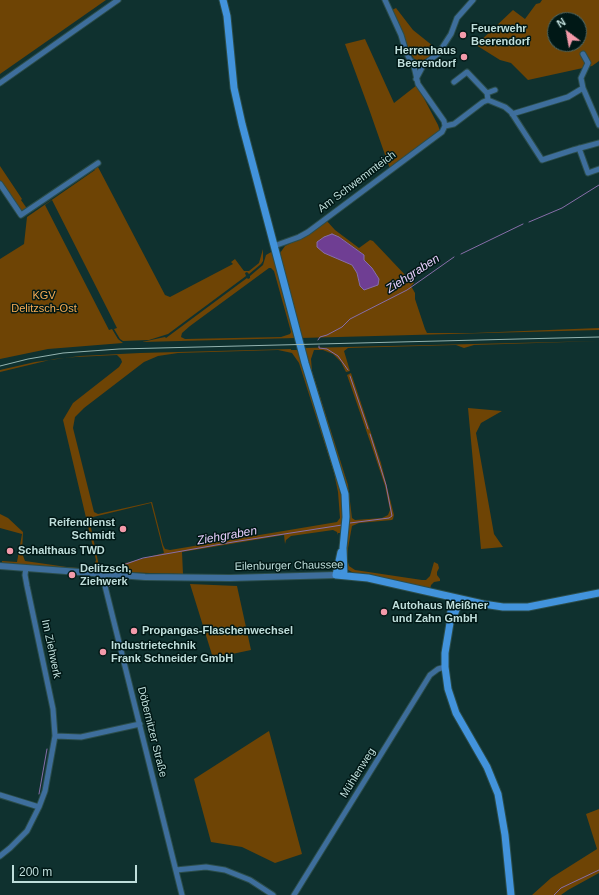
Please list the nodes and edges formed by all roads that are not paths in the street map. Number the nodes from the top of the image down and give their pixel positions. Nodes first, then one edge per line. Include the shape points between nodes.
1 (118, 0) edge
2 (223, 0) edge
3 (385, 0) edge
4 (473, 0) edge
5 (584, 54) dead end
6 (413, 62) junction
7 (424, 64) junction
8 (416, 79) junction
9 (454, 82) dead end
10 (0, 83) edge
11 (583, 88) junction
12 (495, 90) dead end
13 (487, 93) junction
14 (488, 100) junction
15 (512, 114) junction
16 (599, 125) edge
17 (445, 126) junction
18 (599, 143) edge
19 (579, 148) junction
20 (98, 163) dead end
21 (599, 169) edge
22 (0, 184) edge
23 (274, 246) junction
24 (0, 566) edge
25 (26, 568) junction
26 (102, 574) junction
27 (340, 575) junction
28 (599, 593) edge
29 (456, 598) junction
30 (445, 667) junction
31 (140, 724) junction
32 (55, 736) junction
33 (0, 795) edge
34 (39, 806) junction
35 (0, 856) edge
36 (176, 870) junction
37 (182, 895) edge
38 (273, 895) edge
39 (294, 895) edge
40 (511, 895) edge

1 - 10 street
2 - 23 main road via 237,104
3 - 6 street via 406,52
4 - 7 street via 457,18 441,50
5 - 11 street via 588,63 581,78
6 - 7 street
6 - 8 street
7 - 8 street
8 - 17 street
9 - 13 street via 467,72
11 - 15 street via 568,97
11 - 16 street
12 - 13 street
13 - 14 street
14 - 15 street via 505,107
14 - 17 street, Am Schwemmteich via 454,124
15 - 19 street via 542,160
17 - 23 street, Am Schwemmteich via 442,132 308,232
18 - 19 street
19 - 21 street via 588,173
20 - 22 street via 21,215
23 - 27 main road via 346,502
24 - 25 street, Eilenburger Chaussee
25 - 26 street, Eilenburger Chaussee
25 - 32 street, Im Ziehwerk via 27,586 53,710
26 - 27 street, Eilenburger Chaussee via 223,578
26 - 31 street, Döbernitzer Straße
27 - 29 main road, Eilenburger Chaussee via 368,578
28 - 29 main road, Eilenburger Chaussee via 539,606 521,607 503,607
29 - 30 main road via 446,645
30 - 39 street, Mühlenweg via 430,675
30 - 40 main road via 448,689 455,709 487,767 498,794
31 - 32 street via 81,737
31 - 36 street, Döbernitzer Straße
32 - 34 street, Im Ziehwerk via 45,791
33 - 34 street
34 - 35 street, Im Ziehwerk via 27,831
36 - 37 street, Döbernitzer Straße
36 - 38 street via 206,867 225,870 250,880

